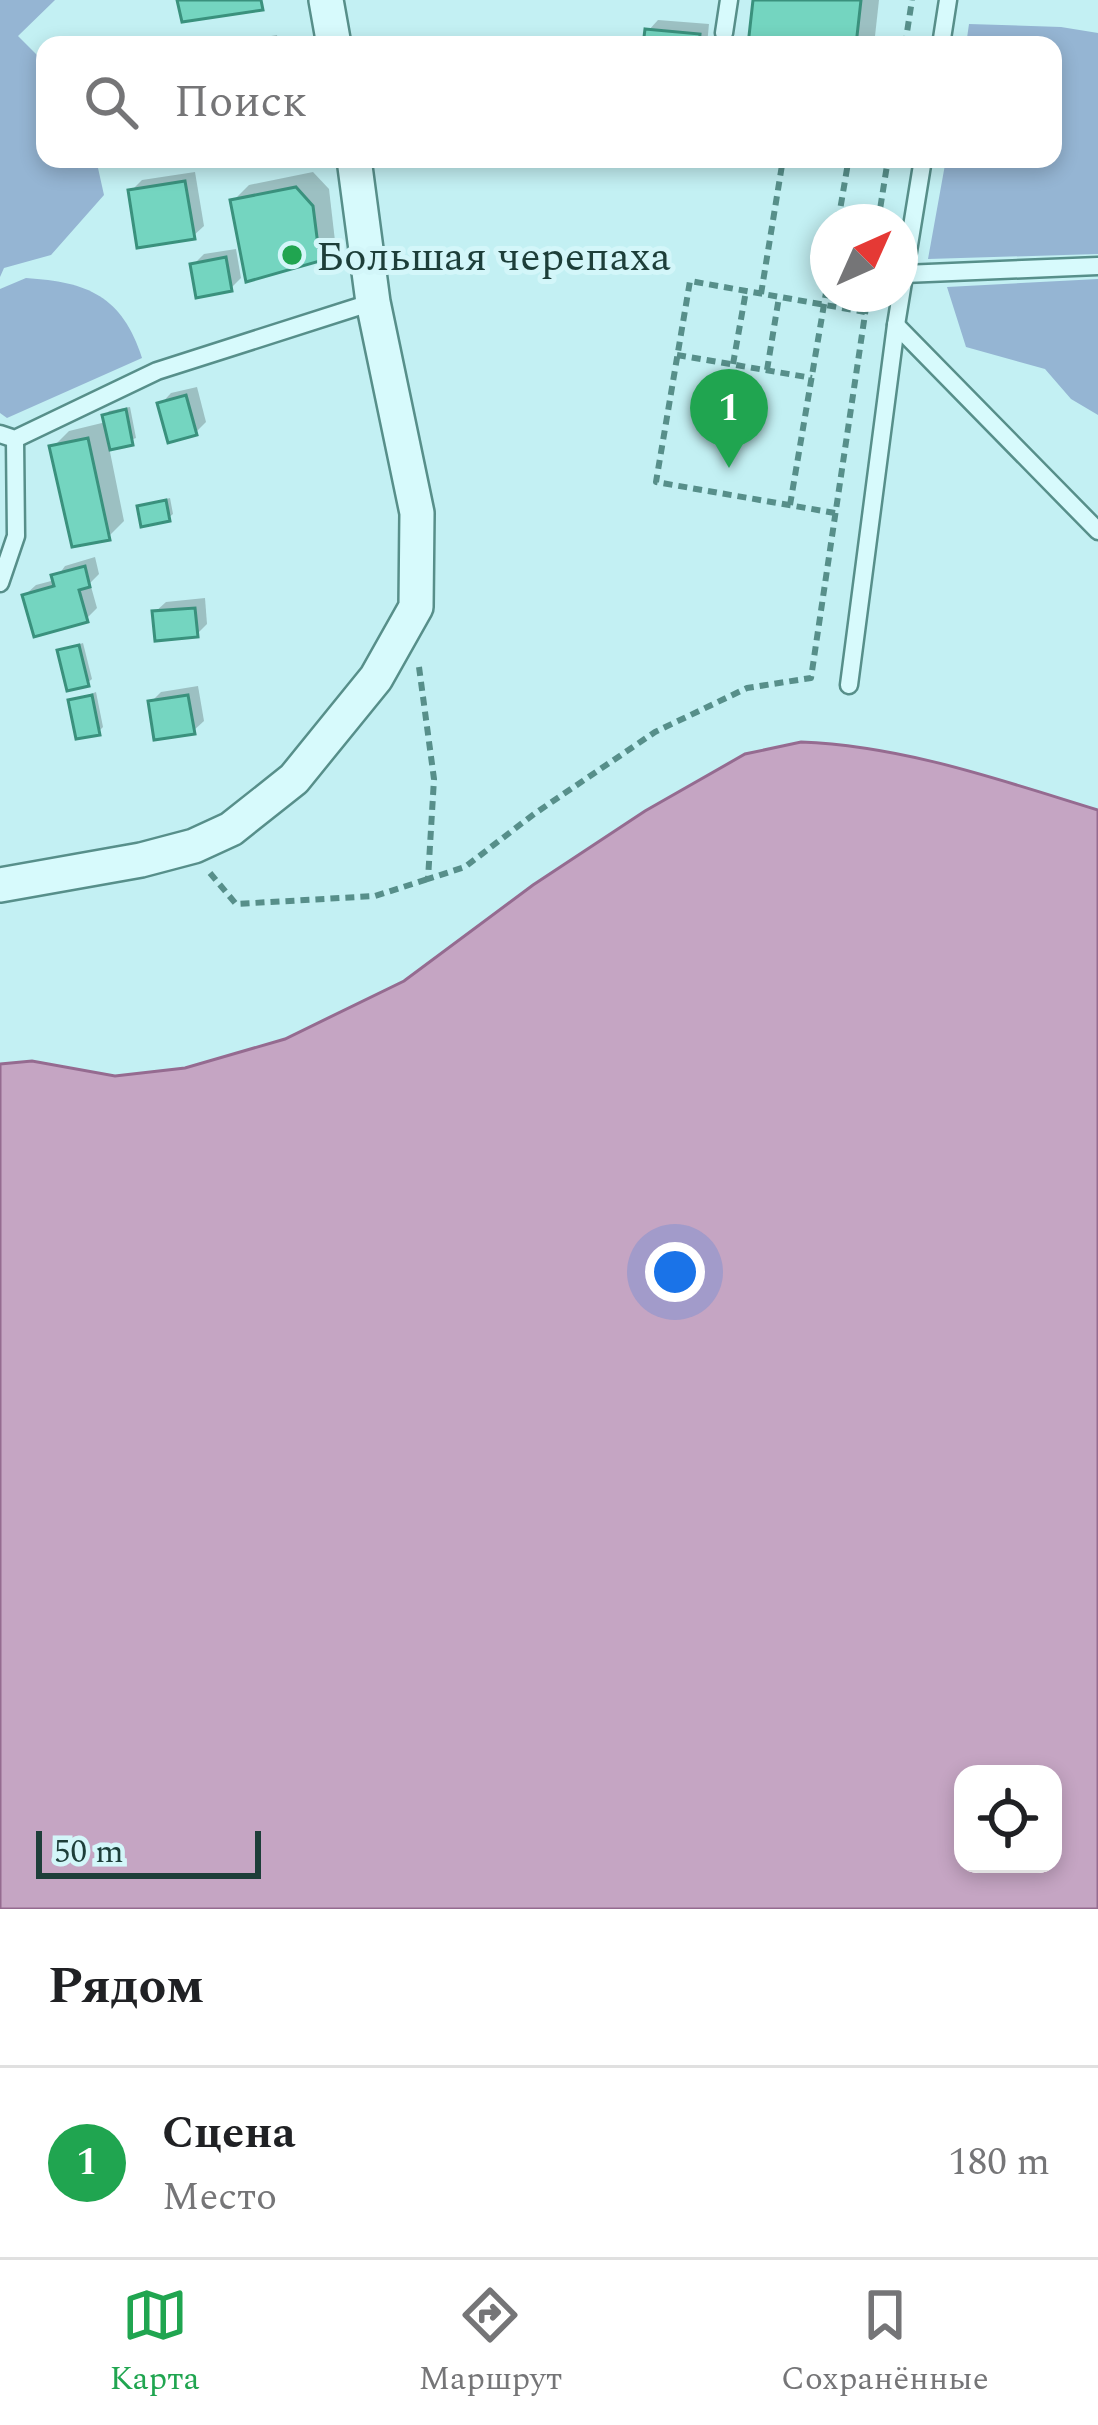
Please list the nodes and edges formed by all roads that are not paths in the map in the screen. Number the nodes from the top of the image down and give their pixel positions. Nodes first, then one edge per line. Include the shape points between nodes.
1 (326, 0) edge
2 (729, 0) edge
3 (948, 0) edge
4 (724, 33) dead end
5 (332, 36) edge
6 (942, 36) edge
7 (355, 168) edge
8 (921, 168) edge
9 (915, 204) edge
10 (1098, 266) edge
11 (918, 273) edge
12 (373, 302) junction
13 (898, 312) edge
14 (896, 325) junction
15 (7, 436) edge
16 (1098, 531) edge
17 (0, 583) edge
18 (849, 685) dead end
19 (0, 885) edge

1 - 5 street
2 - 4 lane
3 - 6 lane
7 - 12 street
8 - 9 lane
10 - 11 lane
12 - 15 lane via 158,371
12 - 19 street via 416,513 416,608 376,679 294,779 231,830 141,860
13 - 14 lane
14 - 16 lane
14 - 18 lane
15 - 17 lane via 16,536

